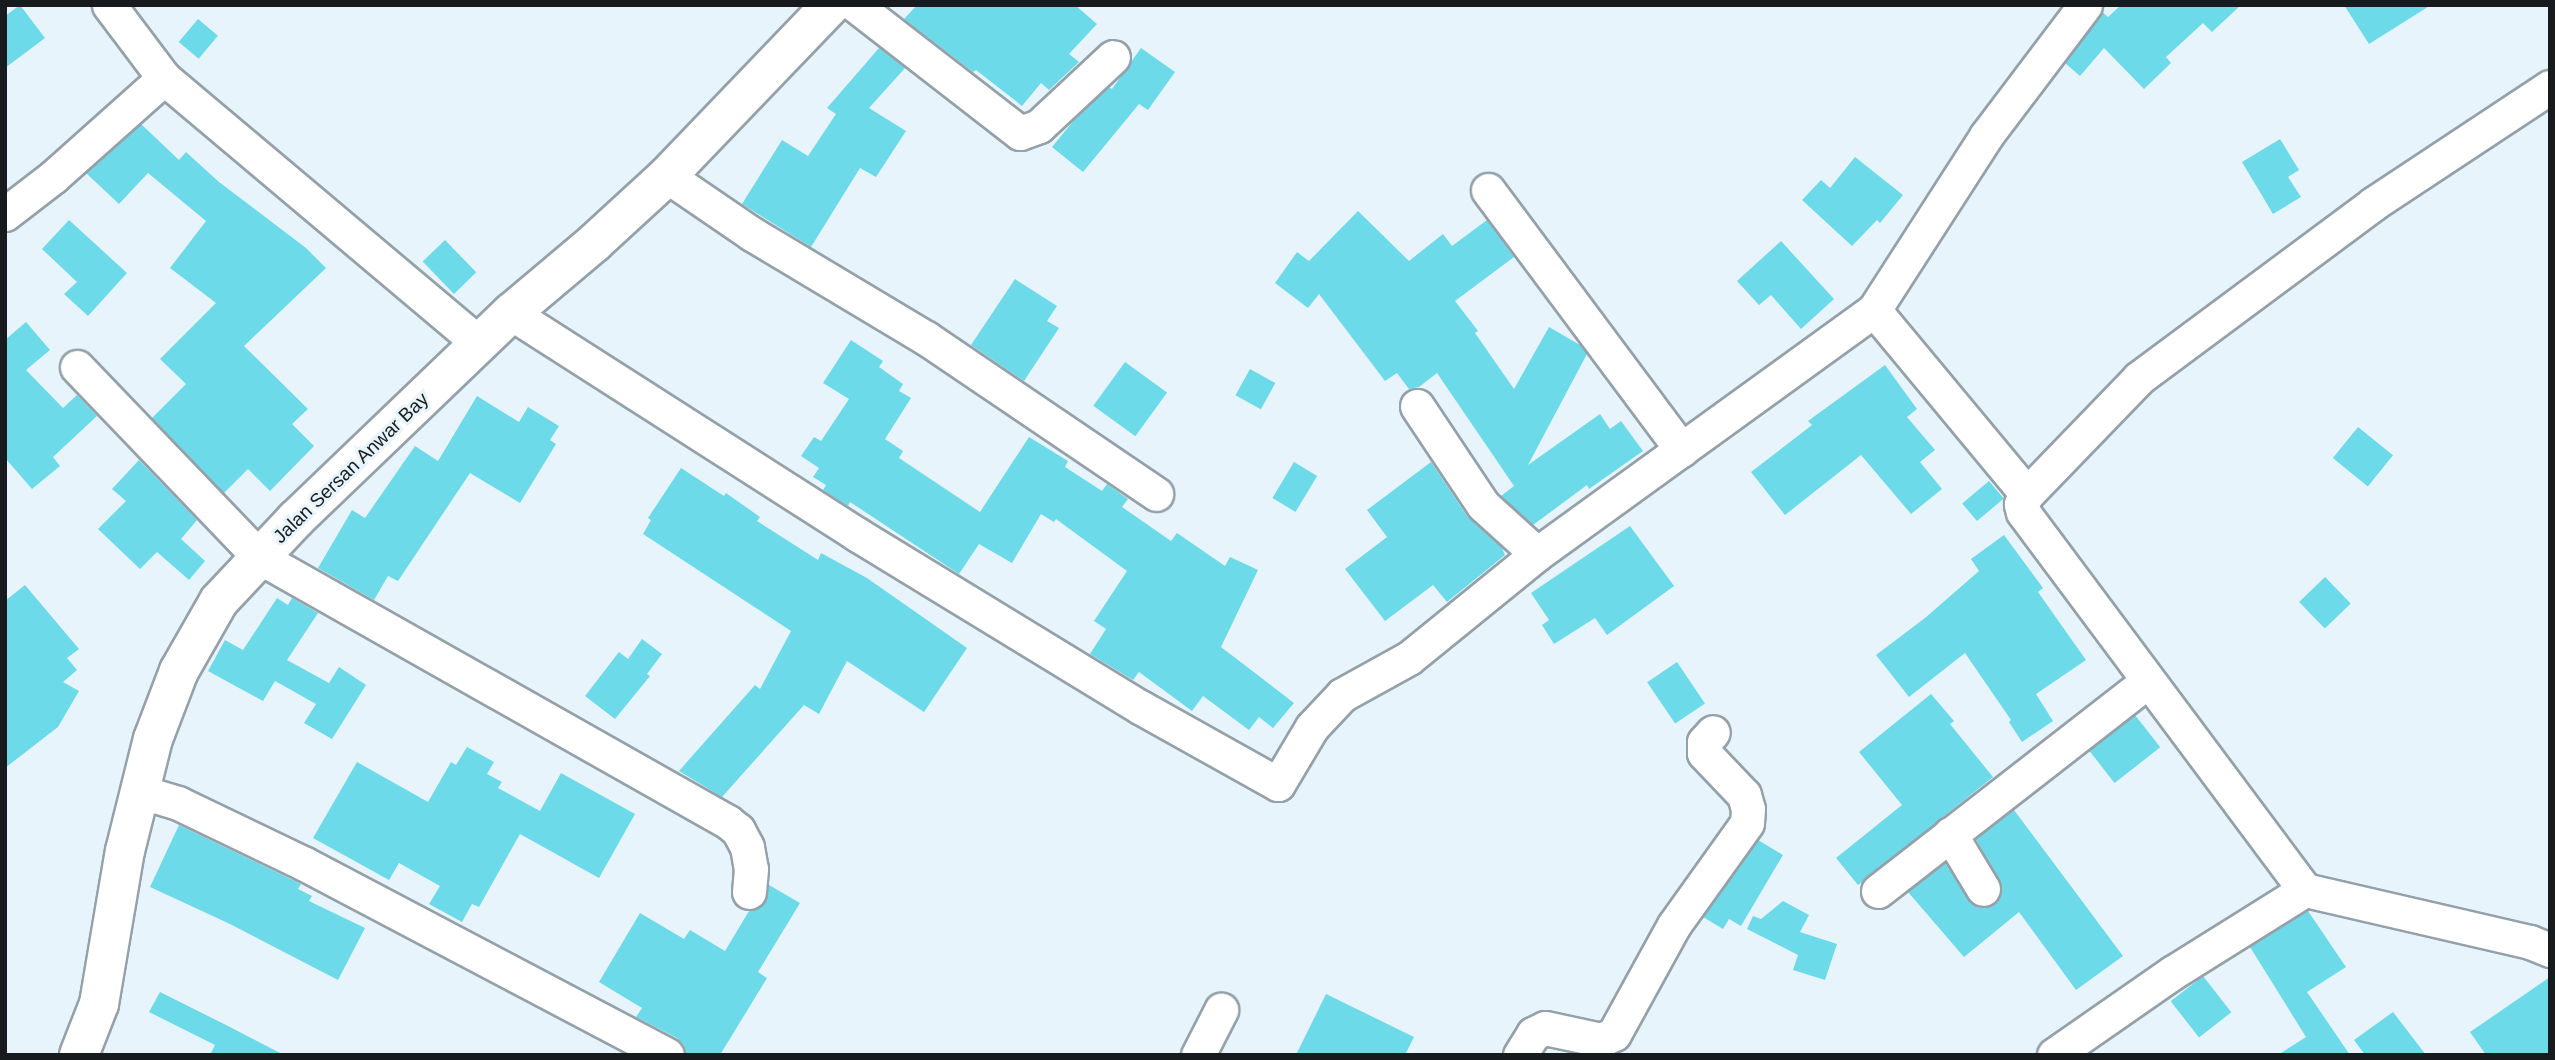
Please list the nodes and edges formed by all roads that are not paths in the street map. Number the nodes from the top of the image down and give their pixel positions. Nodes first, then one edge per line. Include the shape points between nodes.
1 (109, 5) edge
2 (831, 5) edge
3 (855, 5) edge
4 (2085, 5) edge
5 (1112, 57) dead end
6 (164, 78) junction
7 (2550, 87) edge
8 (667, 176) junction
9 (1488, 191) dead end
10 (5, 214) edge
11 (1874, 310) junction
12 (511, 313) junction
13 (480, 344) junction
14 (77, 368) dead end
15 (1418, 406) dead end
16 (1682, 450) junction
17 (1156, 494) dead end
18 (2027, 494) junction
19 (1538, 554) junction
20 (259, 557) junction
21 (2148, 681) junction
22 (1713, 732) dead end
23 (138, 791) junction
24 (1950, 834) junction
25 (1983, 889) dead end
26 (2305, 890) junction
27 (1878, 891) dead end
28 (749, 892) dead end
29 (2550, 950) edge
30 (1222, 1010) dead end
31 (79, 1055) edge
32 (667, 1055) edge
33 (1198, 1055) edge
34 (1520, 1055) edge
35 (2054, 1055) edge

1 - 6 street
2 - 8 main road, Jalan Sersan Anwar Bay
3 - 5 street via 1020,133 1039,126
4 - 11 street via 1986,136
6 - 10 street
6 - 13 street
7 - 18 street via 2373,204 2139,378
8 - 12 main road, Jalan Sersan Anwar Bay
8 - 17 street via 752,234 926,338
9 - 16 street
11 - 16 street
11 - 18 street
12 - 13 main road, Jalan Sersan Anwar Bay
12 - 19 street via 858,535 1140,707 1278,784 1306,735 1342,695 1409,658
13 - 20 main road, Jalan Sersan Anwar Bay
14 - 20 street
15 - 19 street via 1483,505
16 - 19 street
18 - 21 street via 2021,508
20 - 23 main road, Jalan Sersan Anwar Bay via 206,620 179,671
20 - 28 street via 728,822 747,847
21 - 24 street
21 - 26 street
22 - 34 street via 1704,743 1704,753 1744,795 1747,823 1674,925 1614,1034 1601,1040 1545,1028 1533,1034
23 - 31 main road, Jalan Sersan Anwar Bay via 99,1004
23 - 32 street via 178,803 305,864
24 - 25 street
24 - 27 street
26 - 29 street
26 - 35 street via 2172,973
30 - 33 street

